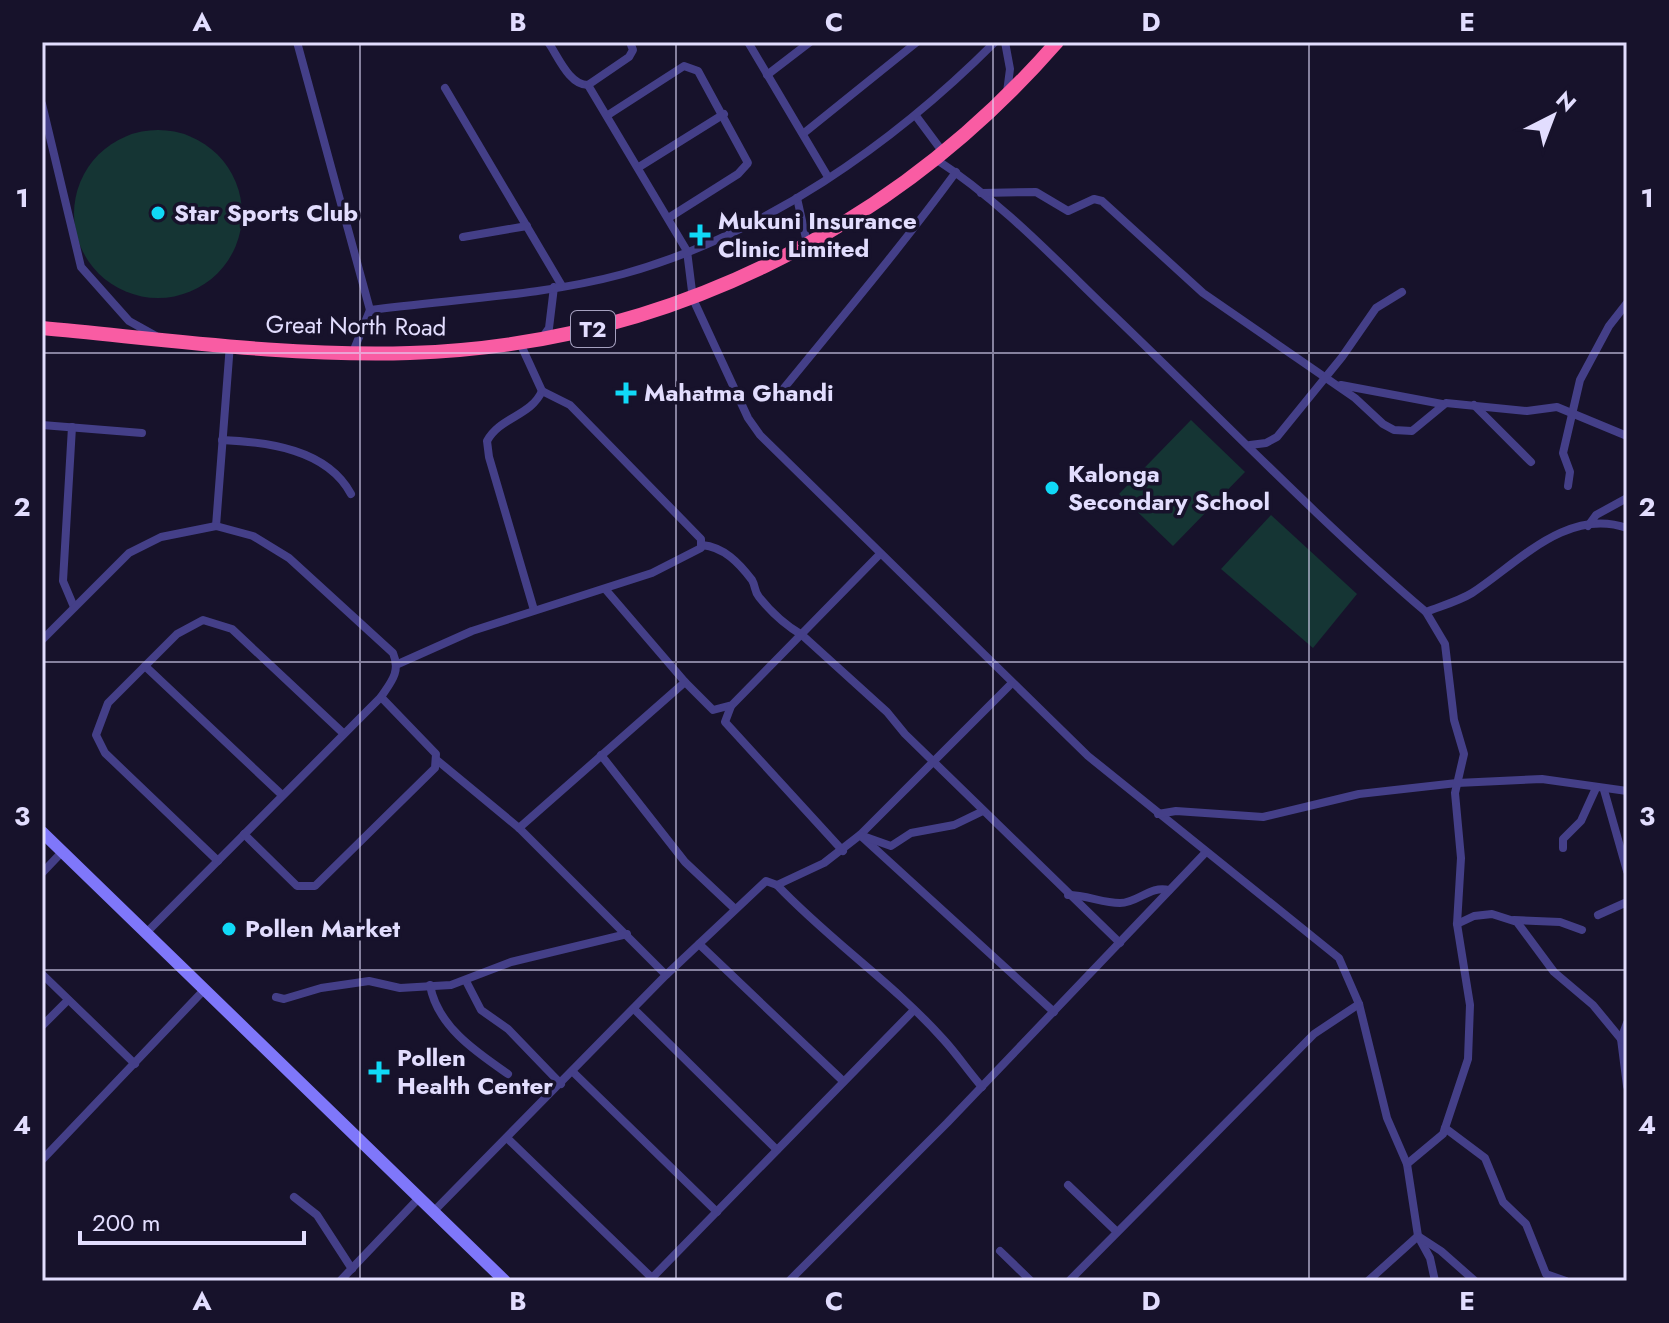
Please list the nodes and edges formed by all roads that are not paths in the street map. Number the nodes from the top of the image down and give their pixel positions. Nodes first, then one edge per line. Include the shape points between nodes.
1 (297, 42) edge
2 (548, 42) edge
3 (630, 42) edge
4 (748, 42) edge
5 (810, 42) edge
6 (917, 42) edge
7 (995, 42) edge
8 (1005, 42) edge
9 (1057, 42) edge
10 (767, 75) junction
11 (588, 85) junction
12 (445, 88) dead end
13 (1007, 95) junction
14 (42, 104) edge
15 (724, 114) junction
16 (608, 115) junction
17 (916, 116) junction
18 (804, 133) junction
19 (938, 154) junction
20 (639, 167) junction
21 (956, 172) junction
22 (828, 177) junction
23 (981, 193) junction
24 (797, 198) junction
25 (670, 217) junction
26 (527, 226) junction
27 (463, 237) dead end
28 (807, 243) junction
29 (687, 251) junction
30 (558, 287) junction
31 (1402, 292) dead end
32 (693, 299) junction
33 (1627, 303) edge
34 (370, 310) junction
35 (42, 328) edge
36 (157, 337) junction
37 (542, 339) junction
38 (520, 343) junction
39 (230, 344) junction
40 (353, 352) junction
41 (1324, 377) junction
42 (1335, 384) junction
43 (542, 391) junction
44 (775, 399) dead end
45 (1442, 404) junction
46 (1473, 404) junction
47 (1573, 411) junction
48 (42, 425) edge
49 (72, 427) junction
50 (142, 433) dead end
51 (1627, 436) edge
52 (222, 440) junction
53 (1250, 444) junction
54 (1531, 462) dead end
55 (1568, 486) dead end
56 (351, 494) dead end
57 (1627, 498) edge
58 (216, 526) junction
59 (1588, 526) junction
60 (1627, 528) edge
61 (702, 545) junction
62 (879, 555) junction
63 (606, 590) junction
64 (74, 607) junction
65 (534, 610) junction
66 (1426, 612) junction
67 (802, 635) junction
68 (42, 640) edge
69 (398, 664) junction
70 (145, 666) junction
71 (685, 682) junction
72 (1011, 684) junction
73 (381, 697) junction
74 (732, 705) junction
75 (713, 710) junction
76 (724, 720) junction
77 (343, 733) junction
78 (601, 755) junction
79 (438, 761) junction
80 (933, 762) junction
81 (1457, 783) junction
82 (1600, 789) junction
83 (1627, 791) edge
84 (282, 795) junction
85 (983, 811) junction
86 (1158, 814) junction
87 (519, 828) junction
88 (42, 832) edge
89 (244, 834) junction
90 (860, 835) junction
91 (1563, 848) dead end
92 (843, 851) junction
93 (62, 852) junction
94 (1206, 852) junction
95 (218, 861) junction
96 (1627, 871) edge
97 (42, 873) edge
98 (777, 885) junction
99 (1169, 890) junction
100 (1068, 895) junction
101 (1627, 902) edge
102 (735, 909) junction
103 (1598, 915) dead end
104 (1513, 920) junction
105 (1457, 924) junction
106 (1582, 930) dead end
107 (146, 933) junction
108 (627, 934) junction
109 (1120, 943) junction
110 (699, 944) junction
111 (42, 974) edge
112 (666, 975) junction
113 (466, 981) junction
114 (430, 985) junction
115 (204, 990) junction
116 (276, 997) dead end
117 (68, 1000) junction
118 (1359, 1004) junction
119 (634, 1009) junction
120 (914, 1010) junction
121 (1054, 1012) junction
122 (1627, 1023) edge
123 (42, 1026) edge
124 (1621, 1039) junction
125 (135, 1064) junction
126 (573, 1072) junction
127 (508, 1074) dead end
128 (843, 1081) junction
129 (561, 1084) junction
130 (1627, 1086) edge
131 (982, 1087) junction
132 (1445, 1128) junction
133 (507, 1138) junction
134 (777, 1150) junction
135 (42, 1160) edge
136 (1407, 1164) junction
137 (1068, 1185) dead end
138 (294, 1197) dead end
139 (419, 1198) junction
140 (433, 1212) junction
141 (717, 1212) junction
142 (1117, 1232) junction
143 (1418, 1236) junction
144 (1000, 1251) dead end
145 (346, 1277) edge
146 (650, 1280) edge
147 (505, 1281) edge
148 (789, 1281) edge
149 (1031, 1281) edge
150 (1069, 1281) edge
151 (1368, 1281) edge
152 (1435, 1281) edge
153 (1475, 1281) edge
154 (1566, 1281) edge

1 - 34 street
2 - 11 street via 575,81
3 - 11 street via 629,57
4 - 10 street
5 - 10 street
6 - 18 street
7 - 17 street
8 - 13 street
9 - 13 highway, Great North Road / T2
10 - 18 street
11 - 16 street
12 - 26 street
13 - 19 highway, Great North Road / T2
14 - 36 street via 81,267 129,321
15 - 16 street via 698,71 684,66
15 - 20 street
15 - 25 street via 748,159 747,167
16 - 20 street
17 - 19 street
17 - 22 street
18 - 22 street
19 - 21 street
19 - 28 highway, Great North Road / T2 via 861,212
20 - 25 street
21 - 23 street
21 - 44 street
22 - 24 street
23 - 41 street via 1036,192 1071,212 1099,199 1203,293
23 - 53 street
24 - 28 street
24 - 29 street
25 - 29 street
26 - 27 street
26 - 30 street
28 - 32 highway, Great North Road / T2
29 - 30 street via 623,274
29 - 32 street
30 - 34 street
30 - 37 street
31 - 41 street via 1376,308
32 - 37 highway, Great North Road / T2 via 627,321
32 - 62 street via 753,426
33 - 47 street via 1583,374
34 - 40 street
35 - 36 highway, Great North Road / T2
36 - 39 highway, Great North Road / T2
37 - 38 highway, Great North Road / T2
38 - 40 highway, Great North Road / T2 via 448,351
38 - 43 street
39 - 40 highway, Great North Road / T2
39 - 52 street
41 - 42 street
41 - 53 street via 1277,437
42 - 45 street
42 - 45 street via 1394,430 1412,431
43 - 61 street via 570,405
43 - 65 street via 533,407 500,425 487,441
45 - 46 street
46 - 47 street
46 - 54 street
47 - 51 street
47 - 55 street via 1563,453 1570,472
48 - 49 street
49 - 50 street
49 - 64 street via 63,581
52 - 56 street via 298,452 345,483
52 - 58 street
53 - 66 street
57 - 59 street via 1596,515
58 - 64 street via 145,543
58 - 69 street via 253,536 289,558 393,653
59 - 60 street
59 - 66 street via 1539,542 1473,592
61 - 63 street via 686,557
61 - 67 street via 732,557 758,596
62 - 67 street
62 - 72 street
63 - 65 street
63 - 71 street
64 - 68 street
65 - 69 street
66 - 81 street via 1445,644 1454,720 1464,754
67 - 74 street
67 - 80 street
69 - 73 street
70 - 77 street via 197,622 221,623
70 - 84 street
70 - 95 street via 108,703 98,726 100,744
71 - 75 street
71 - 78 street
72 - 80 street
72 - 86 street
73 - 77 street
73 - 79 street
74 - 75 street
74 - 76 street
75 - 76 street
76 - 92 street
77 - 84 street
78 - 87 street
78 - 102 street via 685,862
79 - 87 street
79 - 89 street via 315,886 297,886
80 - 85 street
80 - 90 street
81 - 82 street via 1542,779
81 - 86 street via 1359,794 1263,817
81 - 105 street
82 - 83 street
82 - 91 street via 1563,839
82 - 96 street
84 - 89 street
85 - 90 street via 954,825 911,833 891,846
85 - 100 street
86 - 94 street
87 - 108 street
88 - 93 street
89 - 95 street
90 - 92 street
90 - 121 street
92 - 98 street
93 - 97 street
93 - 107 street
94 - 99 street
94 - 118 street via 1328,945 1348,973
95 - 107 street
98 - 102 street via 766,881
98 - 120 street
99 - 100 street via 1151,890 1124,903
99 - 109 street
100 - 109 street
101 - 103 street
102 - 110 street
104 - 105 street via 1492,914
104 - 106 street via 1550,920
104 - 124 street via 1554,972 1593,1005
105 - 132 street via 1470,1005 1468,1059
107 - 115 street
108 - 112 street
108 - 113 street via 511,962
109 - 121 street
110 - 112 street
110 - 128 street
111 - 117 street
112 - 119 street
113 - 114 street
113 - 129 street via 481,1010 508,1029
114 - 116 street via 400,988 369,981
114 - 127 street via 453,1033
115 - 125 street
115 - 139 street
117 - 123 street
117 - 125 street
118 - 136 street via 1387,1118
118 - 142 street via 1314,1034
119 - 126 street
119 - 134 street
120 - 128 street
120 - 131 street
121 - 131 street
122 - 124 street
124 - 130 street
125 - 135 street
126 - 129 street
126 - 141 street
128 - 134 street
129 - 133 street
131 - 148 street
132 - 136 street
132 - 154 street via 1485,1158 1503,1202 1526,1224 1546,1274
133 - 140 street
133 - 146 street
134 - 141 street
136 - 143 street
137 - 142 street
138 - 145 street via 317,1215
139 - 140 street
139 - 145 street
140 - 147 street
141 - 146 street
142 - 150 street
143 - 151 street
143 - 152 street
143 - 153 street
144 - 149 street

